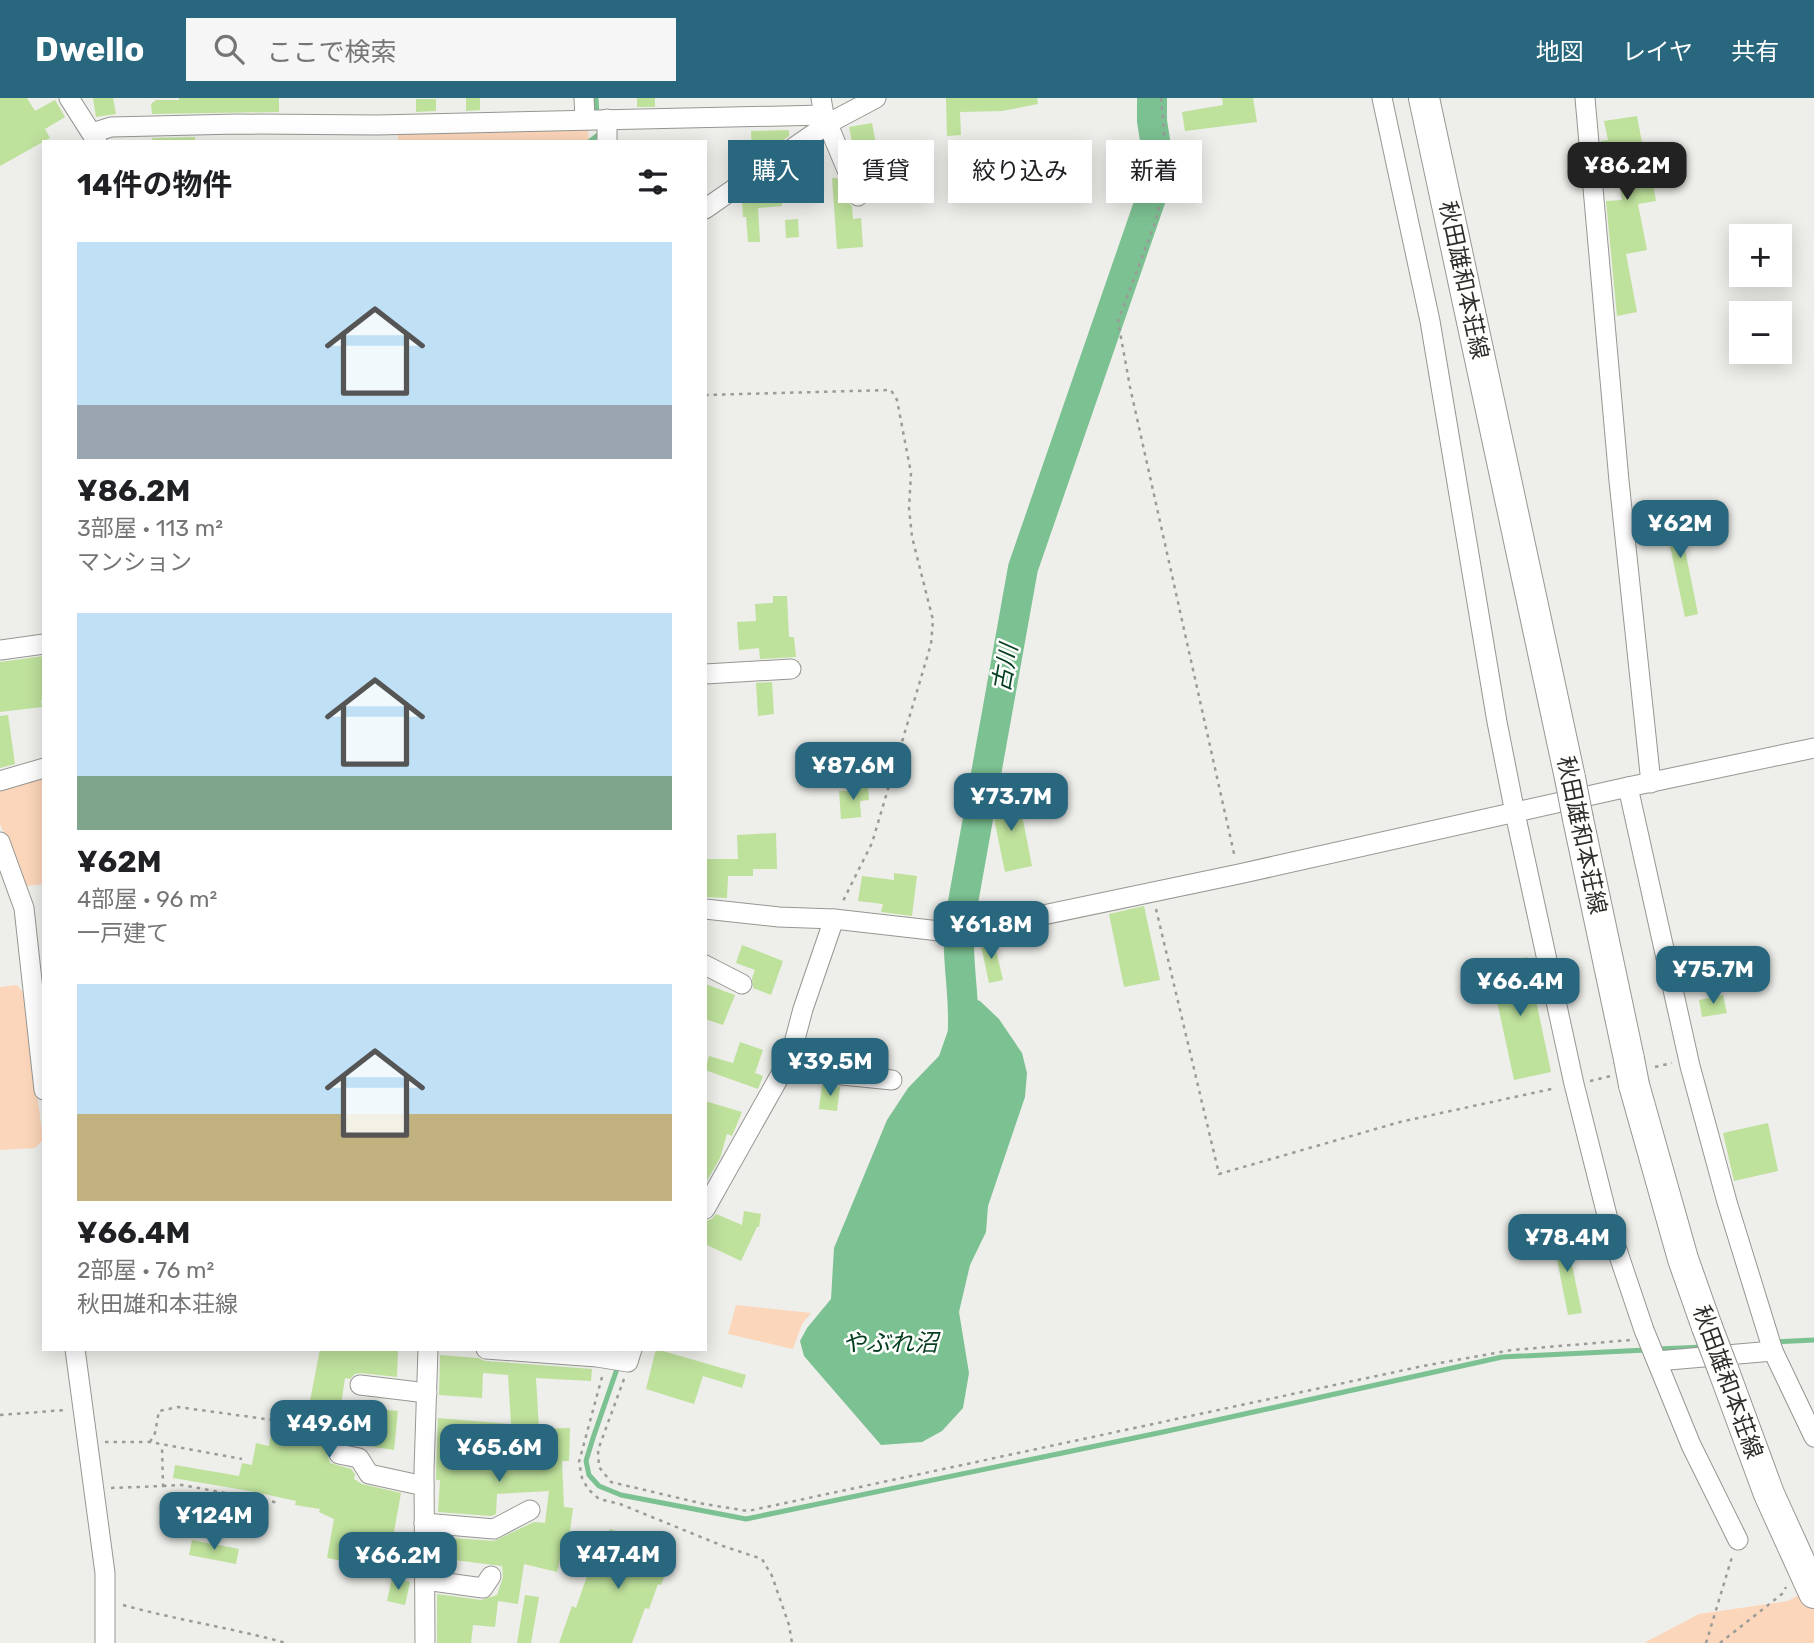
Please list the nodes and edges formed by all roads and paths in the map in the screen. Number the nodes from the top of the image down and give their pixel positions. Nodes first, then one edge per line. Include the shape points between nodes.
1 (69, 98) edge
2 (584, 98) edge
3 (876, 98) edge
4 (1161, 98) edge
5 (1382, 98) edge
6 (1424, 98) edge
7 (1585, 98) edge
8 (825, 112) edge
9 (597, 119) junction
10 (94, 137) edge
11 (606, 140) edge
12 (838, 144) edge
13 (707, 207) edge
14 (707, 396) edge
15 (42, 644) edge
16 (0, 650) edge
17 (791, 669) dead end
18 (707, 674) edge
19 (1814, 748) edge
20 (42, 769) edge
21 (0, 781) edge
22 (1651, 783) junction
23 (1628, 787) junction
24 (1515, 813) junction
25 (0, 842) edge
26 (1239, 874) junction
27 (1152, 892) junction
28 (707, 909) edge
29 (834, 919) junction
30 (707, 966) edge
31 (742, 984) dead end
32 (783, 1069) junction
33 (42, 1073) edge
34 (892, 1080) dead end
35 (1574, 1084) junction
36 (707, 1205) edge
37 (1652, 1349) junction
38 (75, 1351) edge
39 (428, 1351) edge
40 (524, 1351) edge
41 (1773, 1351) junction
42 (618, 1356) edge
43 (359, 1385) dead end
44 (427, 1393) junction
45 (82, 1408) junction
46 (0, 1415) edge
47 (280, 1421) dead end
48 (1814, 1437) edge
49 (87, 1442) junction
50 (150, 1443) junction
51 (162, 1445) junction
52 (340, 1454) dead end
53 (242, 1459) dead end
54 (163, 1486) junction
55 (424, 1486) junction
56 (94, 1489) junction
57 (280, 1503) dead end
58 (530, 1510) dead end
59 (424, 1523) junction
60 (1738, 1540) joint
61 (491, 1576) dead end
62 (1806, 1577) edge
63 (425, 1580) junction
64 (105, 1600) junction
65 (105, 1643) edge
66 (286, 1643) edge
67 (425, 1643) edge
68 (792, 1643) edge
69 (1706, 1643) edge
70 (1720, 1643) edge

1 - 10 street
2 - 9 street
3 - 8 street
4 - 26 path via 1168,174 1118,321
5 - 24 street via 1430,321
6 - 62 main road, 秋田雄和本荘線, bridge via 1632,1072 1683,1259 1769,1494
7 - 22 street
8 - 9 street
8 - 12 street
8 - 13 street
9 - 10 street via 110,127
9 - 11 street
14 - 29 path via 891,390 897,400 911,473 912,537 933,620 931,644 872,843
15 - 16 street
17 - 18 street
19 - 22 street
20 - 21 street
22 - 23 street
23 - 24 street
23 - 41 street via 1690,1066
24 - 26 street
24 - 35 street
25 - 33 street via 23,908
26 - 27 street
27 - 29 street via 957,933
27 - 35 path via 1219,1174 1401,1122
28 - 29 street
29 - 32 street
30 - 31 street
32 - 34 street
32 - 36 street
35 - 37 street via 1612,1235
37 - 41 street
37 - 42 path via 1512,1350 748,1511 611,1482 599,1467 598,1450 618,1399
37 - 60 street via 1691,1445
38 - 45 street
39 - 44 street
40 - 42 street
41 - 48 street
42 - 68 path via 580,1452 582,1478 588,1489 599,1499 762,1559 772,1576
43 - 44 street
44 - 55 street
45 - 46 path
45 - 49 street
47 - 50 path via 178,1407 159,1411
49 - 50 path
49 - 56 street
50 - 51 path
51 - 53 path
51 - 54 path
52 - 55 street via 359,1458 369,1474
54 - 56 path
54 - 57 path via 182,1485
55 - 59 street
56 - 64 street
58 - 59 street via 494,1529
59 - 63 street
60 - 69 path
61 - 63 street via 483,1588
62 - 70 path
63 - 67 street
64 - 65 street
64 - 66 path

